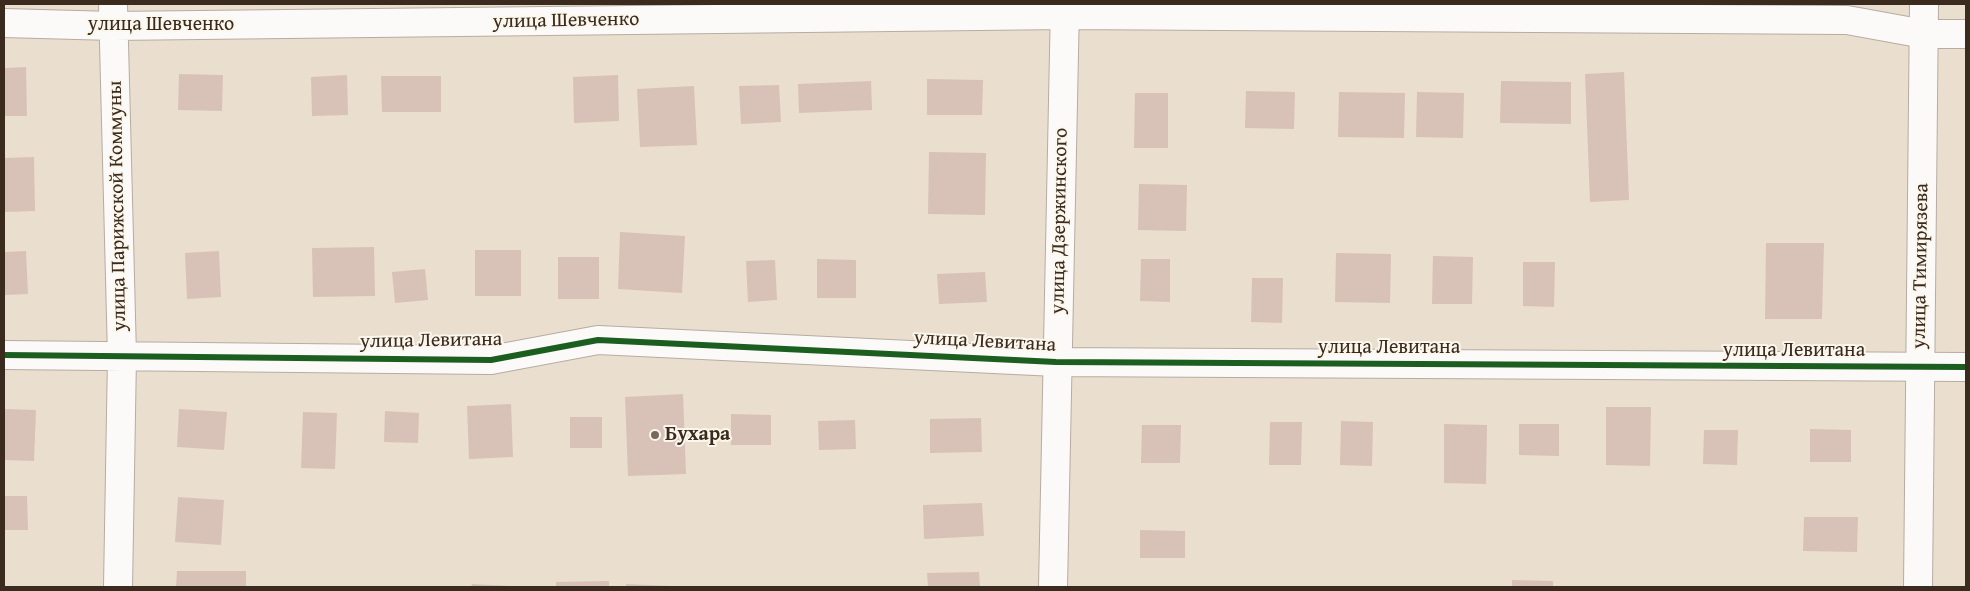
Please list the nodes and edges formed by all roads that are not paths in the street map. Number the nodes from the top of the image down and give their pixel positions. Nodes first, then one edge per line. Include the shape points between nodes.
1 (1924, 4) edge
2 (1065, 10) edge
3 (113, 15) edge
4 (4, 24) edge
5 (1924, 34) junction
6 (1966, 34) edge
7 (4, 355) edge
8 (122, 356) junction
9 (1056, 362) junction
10 (1920, 368) junction
11 (1966, 368) edge
12 (118, 587) edge
13 (1053, 587) edge
14 (1918, 587) edge

1 - 5 street, улица Тимирязева
2 - 3 street, улица Шевченко
2 - 5 street, улица Шевченко via 1847,20
2 - 9 street, улица Дзержинского
3 - 4 street, улица Шевченко
3 - 8 street, улица Парижской Коммуны
5 - 6 street, улица Шевченко
5 - 10 street, улица Тимирязева
7 - 8 street, улица Левитана
8 - 9 street, улица Левитана via 491,360 598,340
8 - 12 street, улица Парижской Коммуны
9 - 10 street, улица Левитана
9 - 13 street, улица Дзержинского
10 - 11 street, улица Левитана
10 - 14 street, улица Тимирязева

